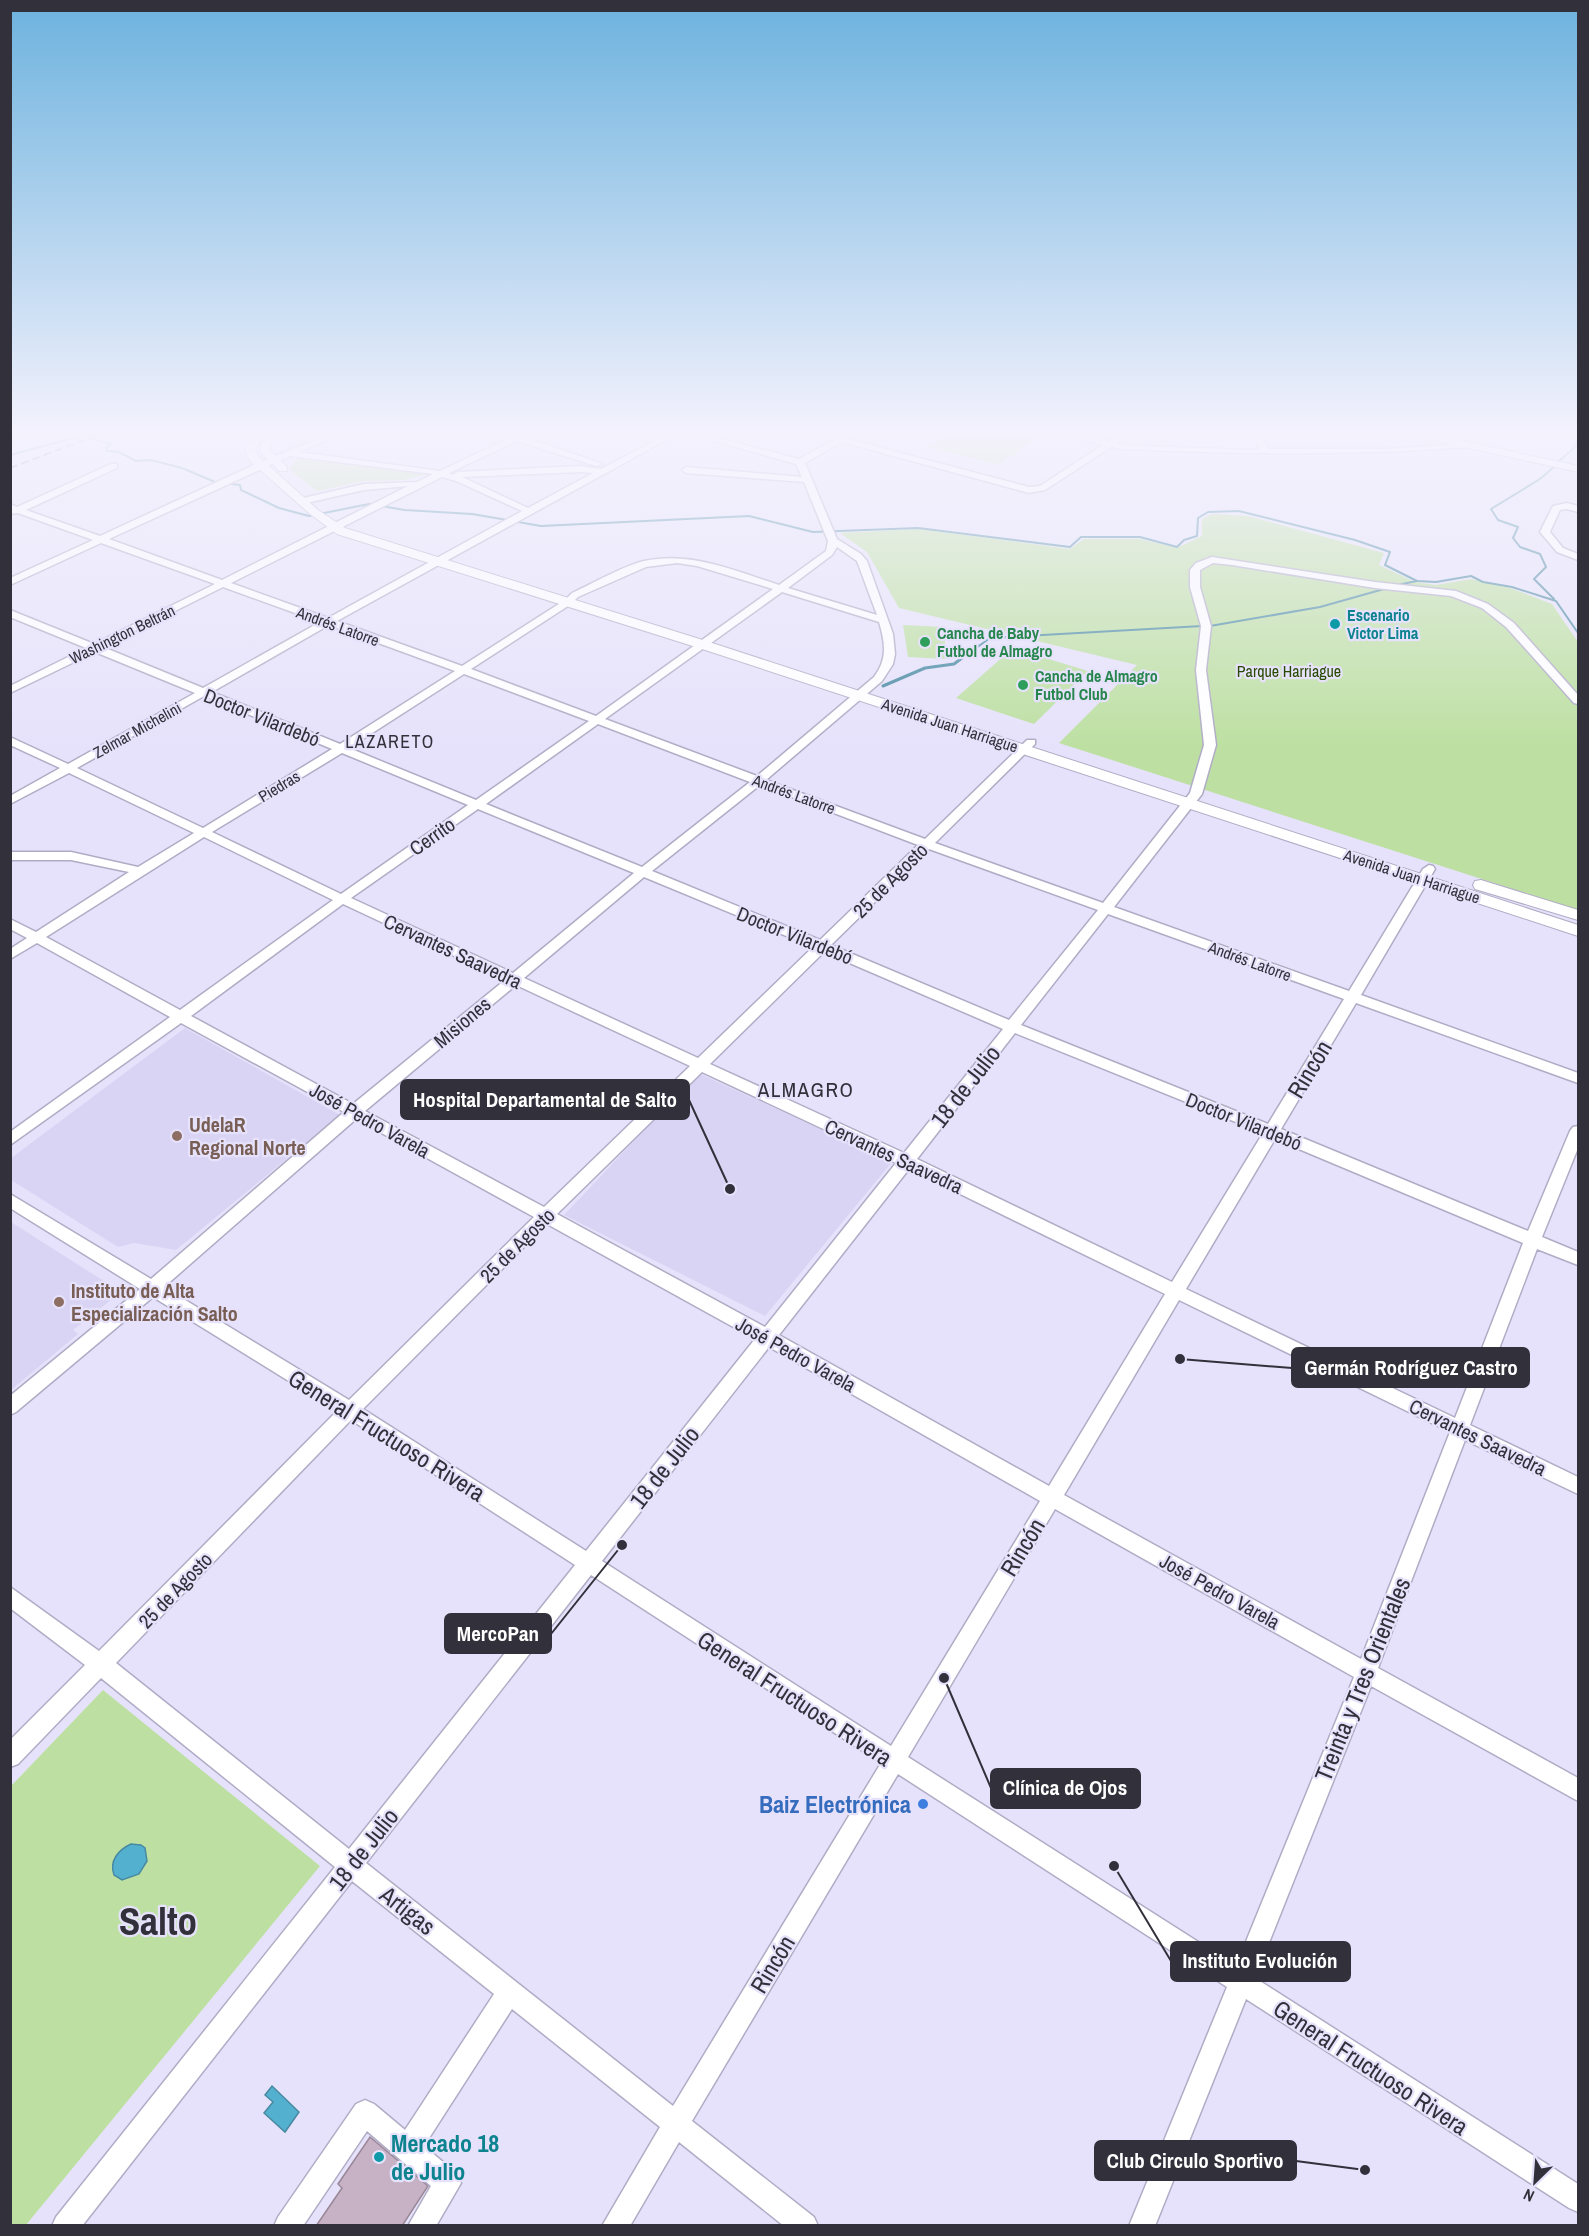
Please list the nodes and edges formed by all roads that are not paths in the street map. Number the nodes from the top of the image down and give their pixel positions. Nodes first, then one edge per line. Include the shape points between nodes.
1 (95, 538) edge
2 (104, 538) edge
3 (296, 538) edge
4 (384, 538) edge
5 (479, 538) edge
6 (831, 538) joint
7 (1550, 538) edge
8 (100, 540) junction
9 (1578, 557) edge
10 (440, 559) junction
11 (10, 582) edge
12 (223, 584) junction
13 (782, 589) junction
14 (571, 599) junction
15 (10, 613) edge
16 (883, 620) junction
17 (326, 622) junction
18 (708, 641) junction
19 (94, 648) junction
20 (463, 670) junction
21 (10, 690) edge
22 (863, 692) junction
23 (203, 693) junction
24 (1578, 701) edge
25 (596, 720) junction
26 (10, 740) edge
27 (1027, 745) junction
28 (340, 749) junction
29 (69, 767) junction
30 (758, 781) junction
31 (1192, 799) junction
32 (10, 801) edge
33 (477, 806) junction
34 (203, 833) junction
35 (927, 843) junction
36 (10, 856) edge
37 (140, 871) junction
38 (642, 873) junction
39 (1426, 874) junction
40 (342, 899) junction
41 (1106, 908) junction
42 (1578, 915) edge
43 (10, 923) edge
44 (1578, 931) edge
45 (37, 939) junction
46 (823, 946) junction
47 (10, 955) edge
48 (514, 979) junction
49 (1352, 998) junction
50 (180, 1017) junction
51 (1012, 1027) junction
52 (700, 1065) junction
53 (1578, 1078) edge
54 (355, 1111) junction
55 (1272, 1131) junction
56 (1578, 1131) edge
57 (10, 1140) edge
58 (906, 1161) junction
59 (10, 1200) edge
60 (545, 1216) junction
61 (1533, 1239) junction
62 (1578, 1259) edge
63 (152, 1288) junction
64 (1176, 1290) junction
65 (767, 1337) junction
66 (10, 1407) edge
67 (350, 1410) junction
68 (1461, 1428) junction
69 (1578, 1486) edge
70 (1052, 1498) junction
71 (588, 1564) junction
72 (10, 1596) edge
73 (102, 1665) junction
74 (1367, 1671) junction
75 (10, 1756) edge
76 (894, 1761) junction
77 (1578, 1790) edge
78 (350, 1865) junction
79 (1240, 1983) junction
80 (510, 1991) junction
81 (677, 2123) junction
82 (407, 2149) junction
83 (1578, 2199) edge
84 (66, 2226) edge
85 (286, 2226) edge
86 (421, 2226) edge
87 (615, 2226) edge
88 (805, 2226) edge
89 (1142, 2226) edge

1 - 8 street, Andrés Latorre
2 - 8 street
3 - 12 street, Washington Beltrán
4 - 10 street, Avenida Juan Harriague
5 - 10 street, Zelmar Michelini
6 - 13 street, Cerrito via 833,547 829,553
6 - 16 street, Misiones via 858,556
7 - 9 street via 1560,550
8 - 11 street
8 - 12 street, Andrés Latorre
10 - 14 street, Avenida Juan Harriague
10 - 17 street, Zelmar Michelini
12 - 17 street, Andrés Latorre
12 - 19 street, Washington Beltrán
13 - 14 street, Piedras via 677,560 644,564
13 - 16 street, Piedras
13 - 18 street, Cerrito
14 - 18 street, Avenida Juan Harriague
14 - 20 street, Piedras
15 - 19 street, Doctor Vilardebó
16 - 22 street, Misiones via 890,654 886,669
17 - 20 street, Andrés Latorre
17 - 23 street, Zelmar Michelini
18 - 22 street, Avenida Juan Harriague
18 - 25 street, Cerrito
19 - 21 street, Washington Beltrán
19 - 23 street, Doctor Vilardebó
20 - 25 street, Andrés Latorre
20 - 28 street, Piedras
22 - 27 street, Avenida Juan Harriague
22 - 30 street, Misiones
23 - 28 street, Doctor Vilardebó
23 - 29 street, Zelmar Michelini
24 - 31 street via 1510,624 1485,606 1453,593 1212,560 1195,570 1195,587 1206,626 1202,670 1210,745
25 - 30 street, Andrés Latorre
25 - 33 street, Cerrito
26 - 29 street, Cervantes Saavedra
27 - 31 street, Avenida Juan Harriague
27 - 35 street, 25 de Agosto
28 - 33 street, Doctor Vilardebó
28 - 34 street, Piedras
29 - 32 street, Zelmar Michelini
29 - 34 street, Cervantes Saavedra
30 - 35 street, Andrés Latorre
30 - 38 street, Misiones
31 - 39 street, Avenida Juan Harriague
31 - 41 street, 18 de Julio
33 - 38 street, Doctor Vilardebó
33 - 40 street, Cerrito
34 - 37 street, Piedras
34 - 40 street, Cervantes Saavedra
35 - 41 street, Andrés Latorre
35 - 46 street, 25 de Agosto
36 - 37 street via 71,856
37 - 45 street, Piedras
38 - 46 street, Doctor Vilardebó
38 - 48 street, Misiones
39 - 42 street, Avenida Juan Harriague
39 - 44 street, Avenida Juan Harriague
39 - 49 street, Rincón
40 - 48 street, Cervantes Saavedra
40 - 50 street, Cerrito
41 - 49 street, Andrés Latorre
41 - 51 street, 18 de Julio
43 - 45 street, José Pedro Varela
45 - 47 street, Piedras
45 - 50 street, José Pedro Varela
46 - 51 street, Doctor Vilardebó
46 - 52 street, 25 de Agosto
48 - 52 street, Cervantes Saavedra
48 - 54 street, Misiones
49 - 53 street, Andrés Latorre
49 - 55 street, Rincón
50 - 54 street, José Pedro Varela
50 - 57 street, Cerrito
51 - 55 street, Doctor Vilardebó
51 - 58 street, 18 de Julio
52 - 58 street, Cervantes Saavedra
52 - 60 street, 25 de Agosto
54 - 60 street, José Pedro Varela
54 - 63 street, Misiones
55 - 61 street, Doctor Vilardebó
55 - 64 street, Rincón
56 - 61 street, Treinta y Tres Orientales
58 - 64 street, Cervantes Saavedra
58 - 65 street, 18 de Julio
59 - 63 street, General Fructuoso Rivera
60 - 65 street, José Pedro Varela
60 - 67 street, 25 de Agosto
61 - 62 street, Doctor Vilardebó
61 - 68 street, Treinta y Tres Orientales
63 - 66 street, Misiones
63 - 67 street, General Fructuoso Rivera
64 - 68 street, Cervantes Saavedra
64 - 70 street, Rincón
65 - 70 street, José Pedro Varela
65 - 71 street, 18 de Julio
67 - 71 street, General Fructuoso Rivera
67 - 73 street, 25 de Agosto
68 - 69 street, Cervantes Saavedra
68 - 74 street, Treinta y Tres Orientales
70 - 74 street, José Pedro Varela
70 - 76 street, Rincón
71 - 76 street, General Fructuoso Rivera
71 - 78 street, 18 de Julio
72 - 73 street, Artigas
73 - 75 street, 25 de Agosto
73 - 78 street, Artigas
74 - 77 street, José Pedro Varela
74 - 79 street, Treinta y Tres Orientales
76 - 79 street, General Fructuoso Rivera
76 - 81 street, Rincón
78 - 80 street, Artigas
78 - 84 street, 18 de Julio
79 - 83 street, General Fructuoso Rivera
79 - 89 street, Treinta y Tres Orientales
80 - 81 street, Artigas
80 - 82 street
81 - 87 street, Rincón
81 - 88 street, Artigas
82 - 85 street via 365,2112
82 - 86 street via 448,2183

